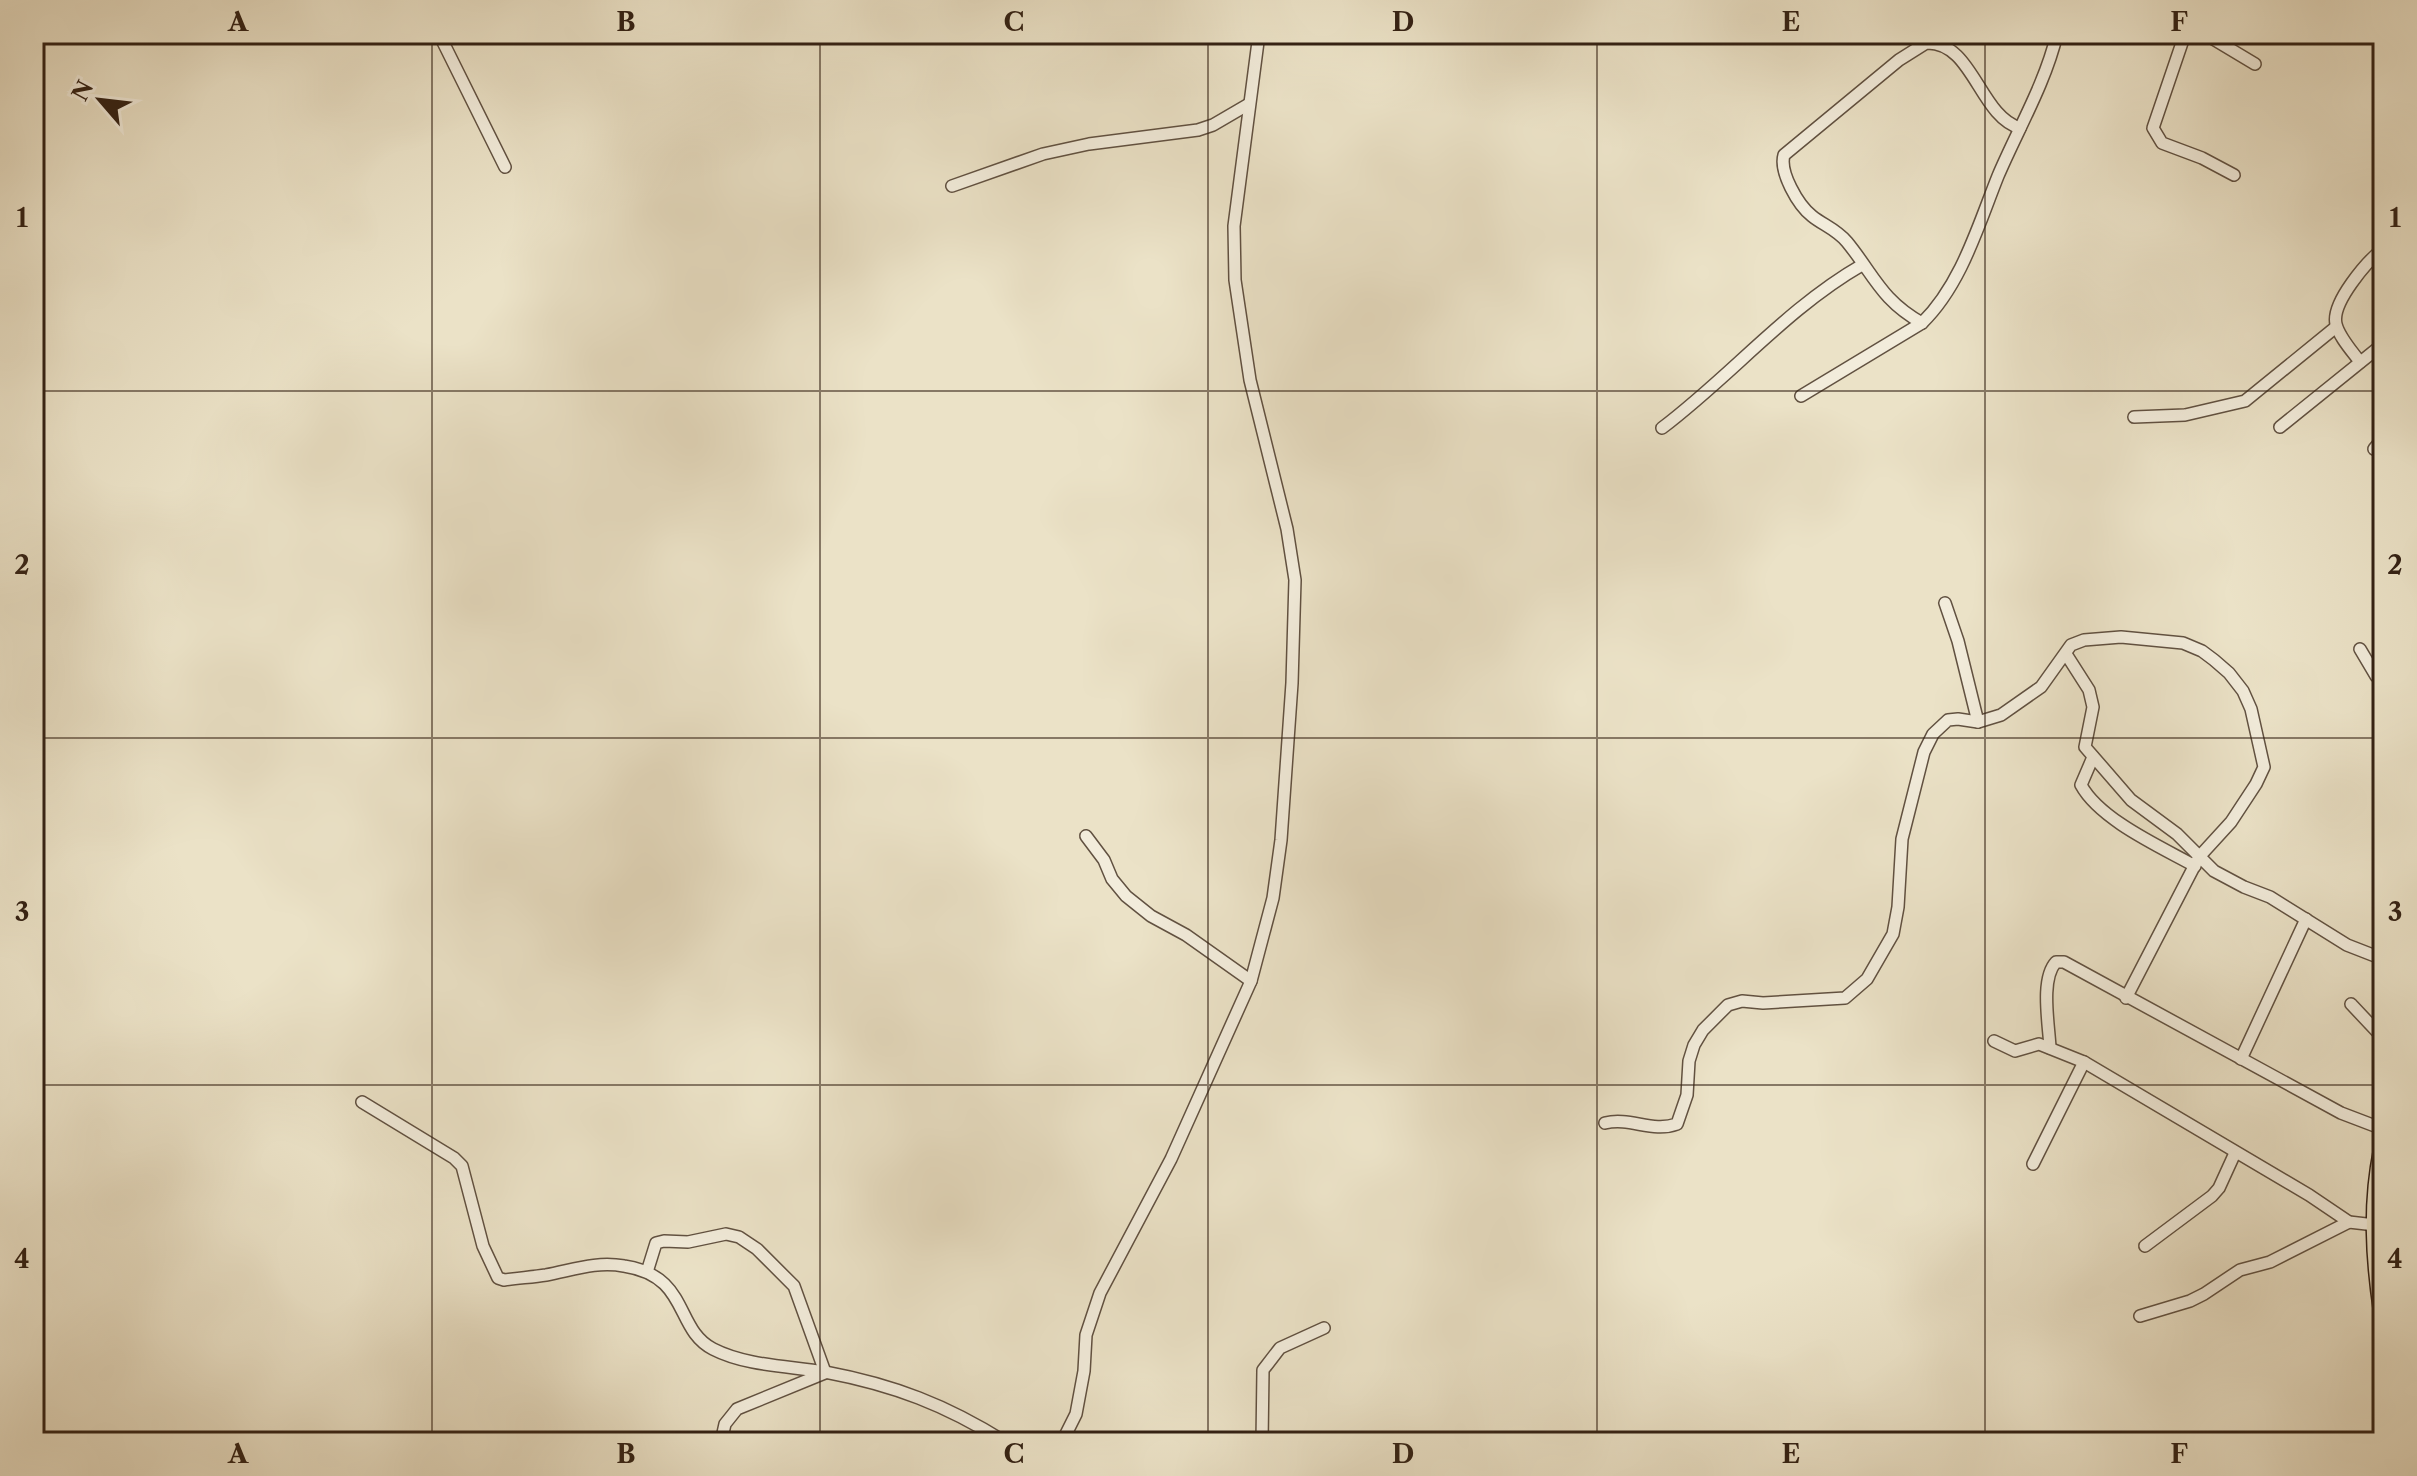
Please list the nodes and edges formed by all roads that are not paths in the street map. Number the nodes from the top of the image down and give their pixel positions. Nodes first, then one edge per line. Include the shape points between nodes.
1 (439, 34) edge
2 (1259, 34) edge
3 (2057, 34) edge
4 (2185, 34) edge
5 (2205, 34) edge
6 (2255, 64) dead end
7 (1249, 104) junction
8 (2020, 128) junction
9 (505, 167) dead end
10 (2234, 175) dead end
11 (952, 186) dead end
12 (2383, 249) edge
13 (1862, 265) junction
14 (1922, 323) junction
15 (2336, 327) junction
16 (2383, 344) edge
17 (2360, 362) junction
18 (1801, 396) dead end
19 (2134, 417) dead end
20 (2280, 427) dead end
21 (1662, 428) dead end
22 (2383, 438) edge
23 (2374, 449) dead end
24 (1945, 603) dead end
25 (2360, 649) dead end
26 (2066, 654) junction
27 (2383, 681) edge
28 (1978, 722) junction
29 (2093, 757) junction
30 (1086, 836) dead end
31 (2197, 862) junction
32 (2306, 919) junction
33 (2383, 959) edge
34 (1251, 981) junction
35 (2126, 998) junction
36 (2351, 1004) dead end
37 (2383, 1038) edge
38 (1994, 1041) dead end
39 (2050, 1048) junction
40 (2241, 1059) junction
41 (2084, 1062) junction
42 (362, 1102) dead end
43 (1605, 1123) dead end
44 (2383, 1129) edge
45 (2383, 1150) edge
46 (2235, 1153) junction
47 (2033, 1164) dead end
48 (2349, 1222) junction
49 (2375, 1225) junction
50 (2145, 1246) dead end
51 (647, 1272) junction
52 (2383, 1311) edge
53 (2140, 1316) dead end
54 (1324, 1328) dead end
55 (825, 1372) junction
56 (721, 1442) edge
57 (1005, 1442) edge
58 (1062, 1442) edge
59 (1262, 1442) edge

1 - 9 street
2 - 7 street
3 - 8 street
4 - 10 street via 2153,128 2162,143
5 - 6 street
7 - 11 street via 1198,130 1043,154
7 - 34 street via 1234,226 1235,280 1250,380 1295,580 1281,840 1273,898
8 - 13 street via 1997,114 1955,54 1946,46 1926,43 1787,150 1782,161 1800,202 1837,231
8 - 14 street via 1966,256
12 - 15 street via 2353,281 2335,315
13 - 14 street via 1891,302
13 - 21 street via 1812,297
14 - 18 street
15 - 17 street
15 - 19 street via 2245,401 2185,415
16 - 17 street
17 - 20 street
22 - 23 street
24 - 28 street
25 - 27 street
26 - 28 street via 2026,699
26 - 29 street via 2089,690 2093,707 2085,747
26 - 31 street via 2071,645 2084,640 2121,637 2183,643 2214,660 2243,691 2264,767 2231,822
28 - 43 street via 1948,720 1924,752 1902,839 1893,934 1867,979 1845,998 1728,1005 1694,1045 1677,1124 1662,1129 1620,1120
29 - 31 street via 2131,800 2177,834
29 - 31 street via 2081,785 2095,802 2155,844
30 - 34 street via 1126,896
31 - 32 street
31 - 35 street
32 - 33 street via 2347,945
32 - 40 street
34 - 58 street via 1171,1159 1100,1293 1086,1335 1076,1414
35 - 39 street via 2056,962 2047,1001
35 - 40 street
36 - 37 street
38 - 39 street via 2015,1051 2039,1044
39 - 41 street
40 - 44 street via 2341,1113
41 - 46 street
41 - 47 street
42 - 51 street via 462,1166 483,1246 498,1278 547,1275 591,1264
45 - 49 main road
46 - 48 street
46 - 50 street via 2212,1196
48 - 49 street
48 - 53 street via 2270,1262 2240,1270 2190,1301
49 - 52 main road
51 - 55 street via 671,1291 709,1347 745,1360
51 - 55 street via 656,1243 739,1237 794,1286
54 - 59 street via 1280,1348 1263,1370
55 - 56 street via 737,1409 725,1424
55 - 57 street via 913,1395 963,1415

